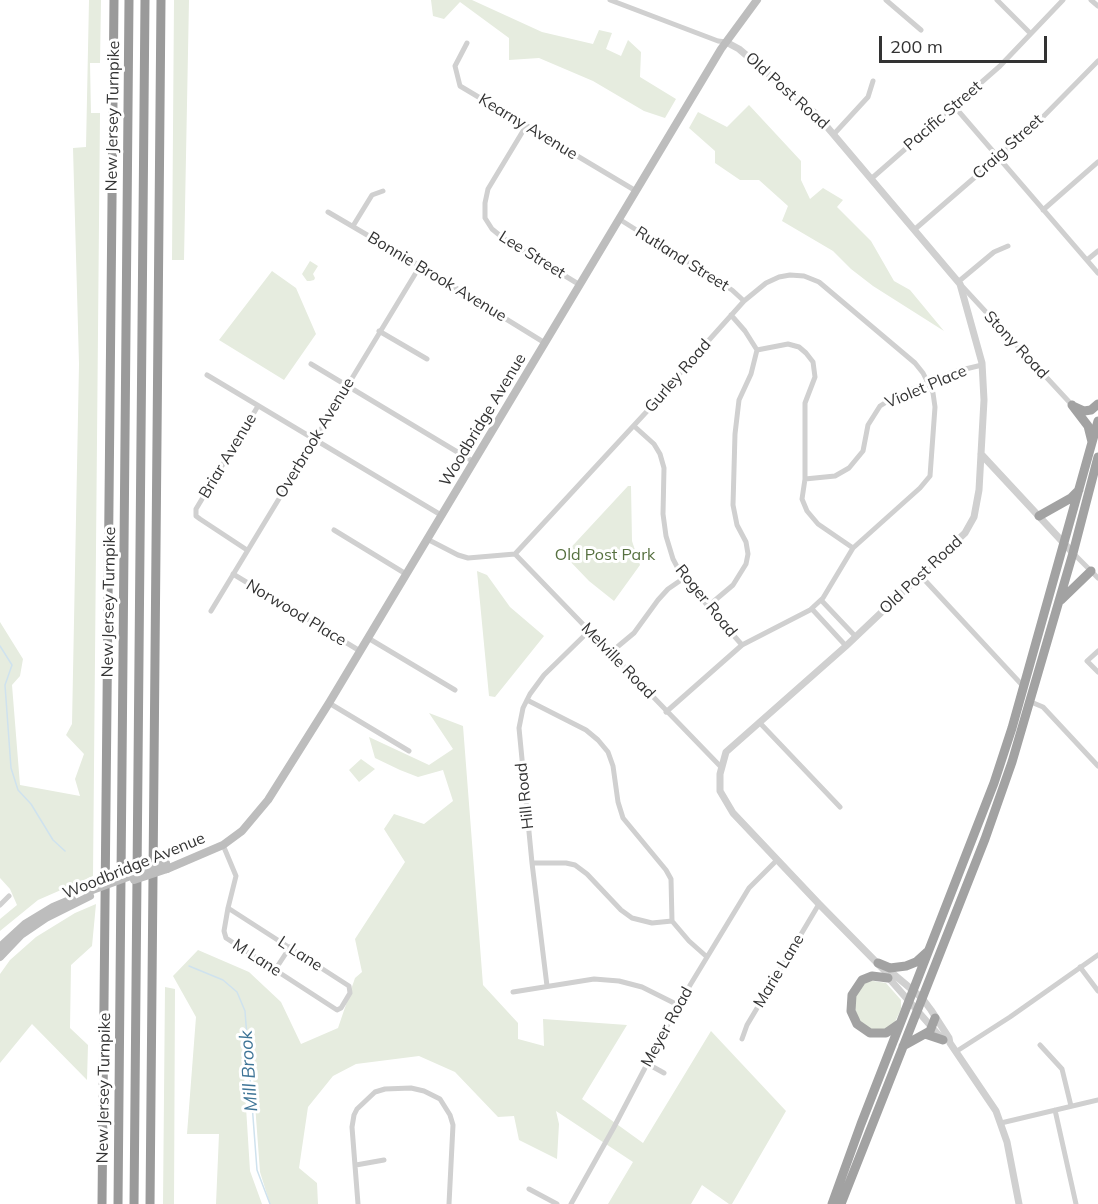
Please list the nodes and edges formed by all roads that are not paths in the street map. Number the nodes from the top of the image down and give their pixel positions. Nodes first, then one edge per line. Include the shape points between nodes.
1 (114, 0) edge
2 (129, 0) edge
3 (145, 0) edge
4 (161, 0) edge
5 (757, 0) edge
6 (886, 0) edge
7 (997, 0) edge
8 (1063, 0) edge
9 (1091, 0) edge
10 (614, 1) edge
11 (1098, 6) edge
12 (921, 30) dead end
13 (1030, 33) junction
14 (726, 42) junction
15 (468, 43) dead end
16 (1098, 61) edge
17 (873, 81) dead end
18 (954, 106) junction
19 (526, 126) junction
20 (834, 134) junction
21 (998, 157) junction
22 (1098, 162) edge
23 (871, 179) junction
24 (383, 191) dead end
25 (636, 191) junction
26 (1043, 210) junction
27 (328, 212) dead end
28 (619, 219) junction
29 (353, 226) junction
30 (914, 230) junction
31 (1008, 246) dead end
32 (1098, 251) edge
33 (1087, 260) junction
34 (420, 266) junction
35 (1098, 273) edge
36 (959, 283) junction
37 (580, 285) junction
38 (744, 301) junction
39 (731, 315) junction
40 (379, 331) junction
41 (545, 343) junction
42 (757, 350) junction
43 (427, 358) dead end
44 (311, 364) dead end
45 (982, 364) junction
46 (207, 375) dead end
47 (929, 382) junction
48 (347, 384) junction
49 (1098, 404) edge
50 (1072, 405) junction
51 (258, 406) junction
52 (1098, 421) edge
53 (634, 426) junction
54 (316, 439) junction
55 (1092, 443) junction
56 (981, 454) junction
57 (1098, 459) edge
58 (474, 462) junction
59 (805, 479) junction
60 (1080, 489) junction
61 (441, 515) junction
62 (1039, 516) junction
63 (334, 530) dead end
64 (427, 539) junction
65 (1065, 544) junction
66 (853, 548) junction
67 (247, 550) junction
68 (1073, 553) junction
69 (515, 554) junction
70 (233, 574) junction
71 (406, 574) junction
72 (1095, 574) edge
73 (920, 575) junction
74 (684, 578) junction
75 (821, 600) junction
76 (1059, 602) junction
77 (707, 607) junction
78 (812, 609) junction
79 (211, 611) dead end
80 (589, 631) junction
81 (856, 637) junction
82 (368, 638) junction
83 (742, 645) junction
84 (846, 646) junction
85 (360, 651) junction
86 (1098, 651) edge
87 (610, 653) junction
88 (1098, 672) edge
89 (1023, 686) junction
90 (455, 690) dead end
91 (527, 700) junction
92 (1031, 702) junction
93 (329, 703) junction
94 (666, 712) junction
95 (759, 722) junction
96 (409, 751) dead end
97 (1098, 766) edge
98 (721, 767) junction
99 (840, 807) dead end
100 (223, 845) junction
101 (777, 860) junction
102 (532, 863) junction
103 (89, 894) junction
104 (9, 896) dead end
105 (819, 904) junction
106 (0, 905) edge
107 (228, 908) junction
108 (672, 921) junction
109 (0, 947) edge
110 (290, 947) junction
111 (929, 950) junction
112 (1098, 955) edge
113 (0, 957) edge
114 (707, 957) junction
115 (1080, 967) junction
116 (275, 970) junction
117 (883, 970) junction
118 (547, 986) junction
119 (913, 991) junction
120 (1098, 991) edge
121 (513, 992) dead end
122 (922, 998) junction
123 (909, 1001) junction
124 (678, 1005) junction
125 (339, 1010) joint
126 (917, 1010) junction
127 (935, 1018) junction
128 (901, 1023) junction
129 (929, 1031) junction
130 (742, 1039) dead end
131 (946, 1042) junction
132 (1040, 1045) dead end
133 (903, 1046) junction
134 (957, 1051) junction
135 (646, 1063) junction
136 (664, 1073) dead end
137 (1098, 1100) edge
138 (1071, 1106) junction
139 (1055, 1110) junction
140 (1000, 1123) junction
141 (384, 1160) dead end
142 (356, 1164) junction
143 (529, 1189) dead end
144 (102, 1204) edge
145 (118, 1204) edge
146 (134, 1204) edge
147 (150, 1204) edge
148 (358, 1204) edge
149 (449, 1204) edge
150 (557, 1204) edge
151 (571, 1204) edge
152 (832, 1204) edge
153 (841, 1204) edge
154 (1019, 1204) edge
155 (1076, 1204) edge

1 - 144 highway, New Jersey Turnpike
2 - 145 highway, New Jersey Turnpike
3 - 146 highway, New Jersey Turnpike
4 - 147 highway
5 - 14 main road, Woodbridge Avenue
6 - 12 street
7 - 13 street
8 - 13 street, Pacific Street
9 - 11 street
10 - 14 street
13 - 18 street, Pacific Street via 1000,66
14 - 20 street, Old Post Road via 798,97
14 - 25 main road, Woodbridge Avenue
15 - 19 street, Kearny Avenue via 456,63 460,86
16 - 21 street, Craig Street
17 - 20 street via 868,97
18 - 21 street
18 - 23 street, Pacific Street
19 - 25 street, Kearny Avenue
19 - 37 street, Lee Street via 488,189 485,218 503,238
20 - 23 street, Old Post Road
21 - 26 street
21 - 30 street, Craig Street
22 - 26 street
23 - 30 street, Old Post Road
24 - 29 street via 372,195
25 - 28 main road, Woodbridge Avenue
26 - 33 street
27 - 29 street, Bonnie Brook Avenue
28 - 37 main road, Woodbridge Avenue
28 - 38 street, Rutland Street
29 - 34 street, Bonnie Brook Avenue
30 - 36 street, Old Post Road
31 - 36 street via 994,252
32 - 33 street
33 - 35 street
34 - 40 street, Overbrook Avenue
34 - 41 street, Bonnie Brook Avenue
36 - 45 street, Old Post Road
36 - 50 street, Stony Road
37 - 41 main road, Woodbridge Avenue
38 - 39 street, Gurley Road
38 - 47 street, Gurley Road via 766,283 790,274 819,282 915,363
39 - 42 street
39 - 53 street, Gurley Road
40 - 43 street
40 - 48 street, Overbrook Avenue
41 - 58 main road, Woodbridge Avenue
42 - 59 street via 788,344 799,347 813,362 815,377 805,403
42 - 77 street via 739,400 735,434 733,505 748,554 740,576
44 - 48 street
45 - 47 street, Violet Place
45 - 56 street, Old Post Road
46 - 51 street
47 - 59 street, Violet Place via 880,406 868,425 863,451 845,471
47 - 66 street via 935,407 930,476
48 - 54 street, Overbrook Avenue
48 - 58 street
49 - 50 highway via 1084,411
50 - 55 highway via 1088,426
51 - 54 street
51 - 67 street, Briar Avenue via 195,509 196,516
52 - 55 highway
53 - 69 street, Gurley Road
53 - 74 street, Roger Road via 660,454 666,536
54 - 61 street
54 - 67 street, Overbrook Avenue
55 - 60 highway
56 - 62 street
56 - 73 street, Old Post Road via 974,517 965,533
57 - 68 highway
58 - 61 main road, Woodbridge Avenue
59 - 66 street via 802,499 812,518
60 - 62 highway
60 - 65 highway
61 - 64 main road, Woodbridge Avenue
62 - 65 street
63 - 71 street
64 - 69 street via 468,558
64 - 71 main road, Woodbridge Avenue
65 - 68 street
65 - 89 highway
66 - 75 street
67 - 70 street, Overbrook Avenue
68 - 72 street
68 - 76 highway
69 - 80 street, Melville Road
70 - 79 street, Overbrook Avenue
70 - 85 street, Norwood Place
71 - 82 main road, Woodbridge Avenue
72 - 76 highway
73 - 81 street, Old Post Road
73 - 89 street
74 - 77 street, Roger Road
74 - 87 street via 668,589 634,633
75 - 78 street
75 - 81 street
76 - 92 highway
77 - 83 street, Roger Road
78 - 83 street
78 - 84 street
80 - 87 street, Melville Road
80 - 91 street, Hill Road via 544,675
81 - 84 street, Old Post Road
82 - 85 main road, Woodbridge Avenue
82 - 90 street
83 - 94 street
84 - 95 street, Old Post Road
85 - 93 main road, Woodbridge Avenue
86 - 88 street via 1087,660
87 - 94 street, Melville Road
89 - 111 highway via 993,783
91 - 102 street, Hill Road via 519,728
91 - 108 street via 586,730 608,752 623,818 671,879
92 - 97 street via 1043,707
92 - 122 highway via 994,813
93 - 96 street
93 - 100 main road, Woodbridge Avenue via 255,818
94 - 98 street, Melville Road
95 - 98 street, Old Post Road via 726,752
95 - 99 street
98 - 101 street via 719,781 724,801
100 - 103 main road, Woodbridge Avenue, bridge
100 - 107 street, M Lane via 236,876
101 - 105 street
101 - 114 street, Meyer Road via 749,888
102 - 108 street via 575,865 632,918 652,923
102 - 118 street, Hill Road
103 - 109 main road, Woodbridge Avenue via 53,907 25,924
103 - 113 main road, Woodbridge Avenue via 21,935
104 - 106 street
105 - 117 street
105 - 130 street, Marie Lane
107 - 110 street, L Lane
107 - 116 street, M Lane via 226,938
108 - 114 street
110 - 116 street
110 - 125 street, L Lane via 349,986 350,993
111 - 117 highway via 916,962
111 - 119 highway
112 - 115 street
114 - 124 street, Meyer Road
115 - 120 street
115 - 134 street
116 - 125 street, M Lane
117 - 119 street
117 - 123 street
117 - 128 highway via 862,980 852,995 851,1011 857,1024 870,1033 886,1034
118 - 121 street
118 - 124 street via 594,979 619,981 642,987
119 - 122 street
119 - 123 highway
122 - 126 highway
122 - 127 street
123 - 126 street
123 - 128 highway
124 - 135 street, Meyer Road
126 - 129 street
126 - 133 highway
127 - 129 highway
127 - 131 street via 949,1038
128 - 152 highway
129 - 131 highway
129 - 133 highway
131 - 134 street
132 - 138 street via 1062,1069
133 - 153 highway
134 - 140 street
135 - 136 street
135 - 151 street, Meyer Road
137 - 138 street
138 - 139 street
139 - 140 street
139 - 155 street
140 - 154 street
141 - 142 street
142 - 148 street
142 - 149 street via 354,1115 368,1097 385,1089 411,1088 431,1094 446,1107 453,1125
143 - 150 street

